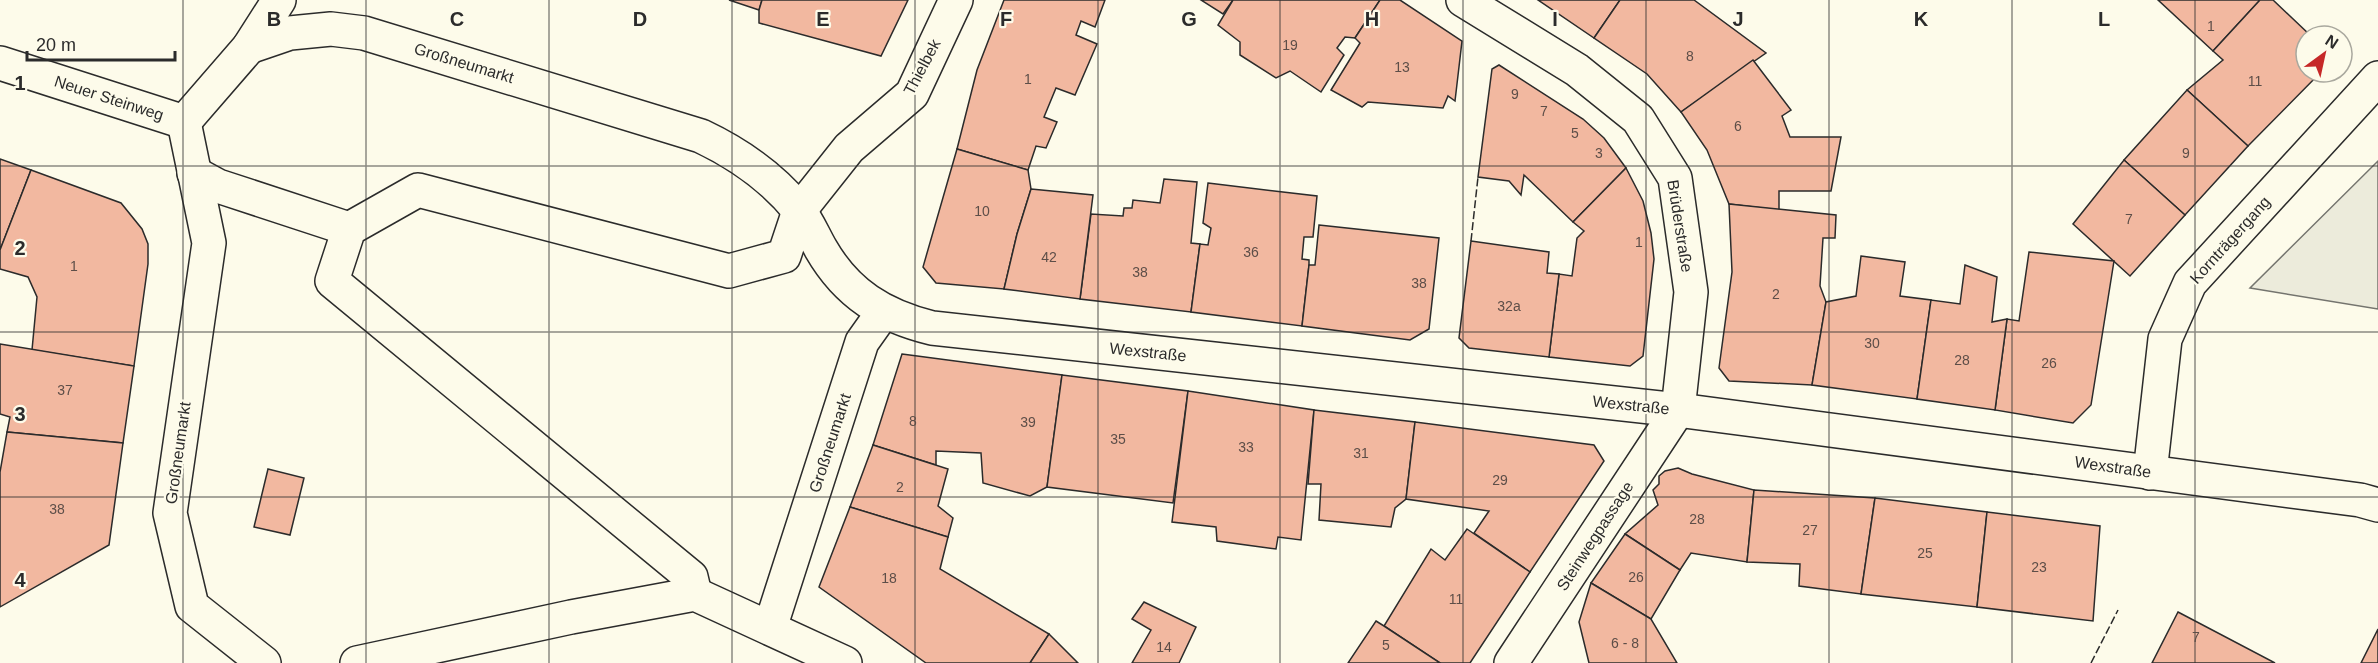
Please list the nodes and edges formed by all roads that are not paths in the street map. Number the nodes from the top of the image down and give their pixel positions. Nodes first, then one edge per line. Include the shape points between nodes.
1 (279, 0) edge
2 (956, 0) edge
3 (1463, 0) edge
4 (249, 46) junction
5 (0, 63) edge
6 (2378, 78) edge
7 (184, 122) junction
8 (194, 173) junction
9 (799, 211) junction
10 (349, 229) junction
11 (884, 311) junction
12 (1678, 410) junction
13 (2150, 473) junction
14 (2378, 504) edge
15 (695, 594) junction
16 (770, 628) junction
17 (264, 663) edge
18 (357, 663) edge
19 (845, 663) edge
20 (1511, 663) edge

1 - 4 street
2 - 9 street, Thielbek via 912,94 849,147
3 - 12 street, Brüderstraße via 1577,70 1638,119 1675,178 1691,292
4 - 7 street
4 - 9 street, Großneumarkt via 290,33 331,29 364,33 701,136 745,159
5 - 7 street, Neuer Steinweg
6 - 13 street, Kornträgergang via 2190,283 2165,339
7 - 8 street, Großneumarkt
8 - 10 street via 218,186
8 - 17 street, Großneumarkt via 209,243 170,513 192,606
9 - 10 street via 784,256 729,271 418,190
9 - 11 street, Großneumarkt via 839,276
10 - 15 street via 333,281 691,577
11 - 12 street, Wexstraße via 932,328
11 - 16 street, Großneumarkt via 862,342
12 - 13 street, Wexstraße
12 - 20 street, Steinwegpassage
13 - 14 street, Wexstraße
15 - 16 street
15 - 18 street
16 - 19 street

